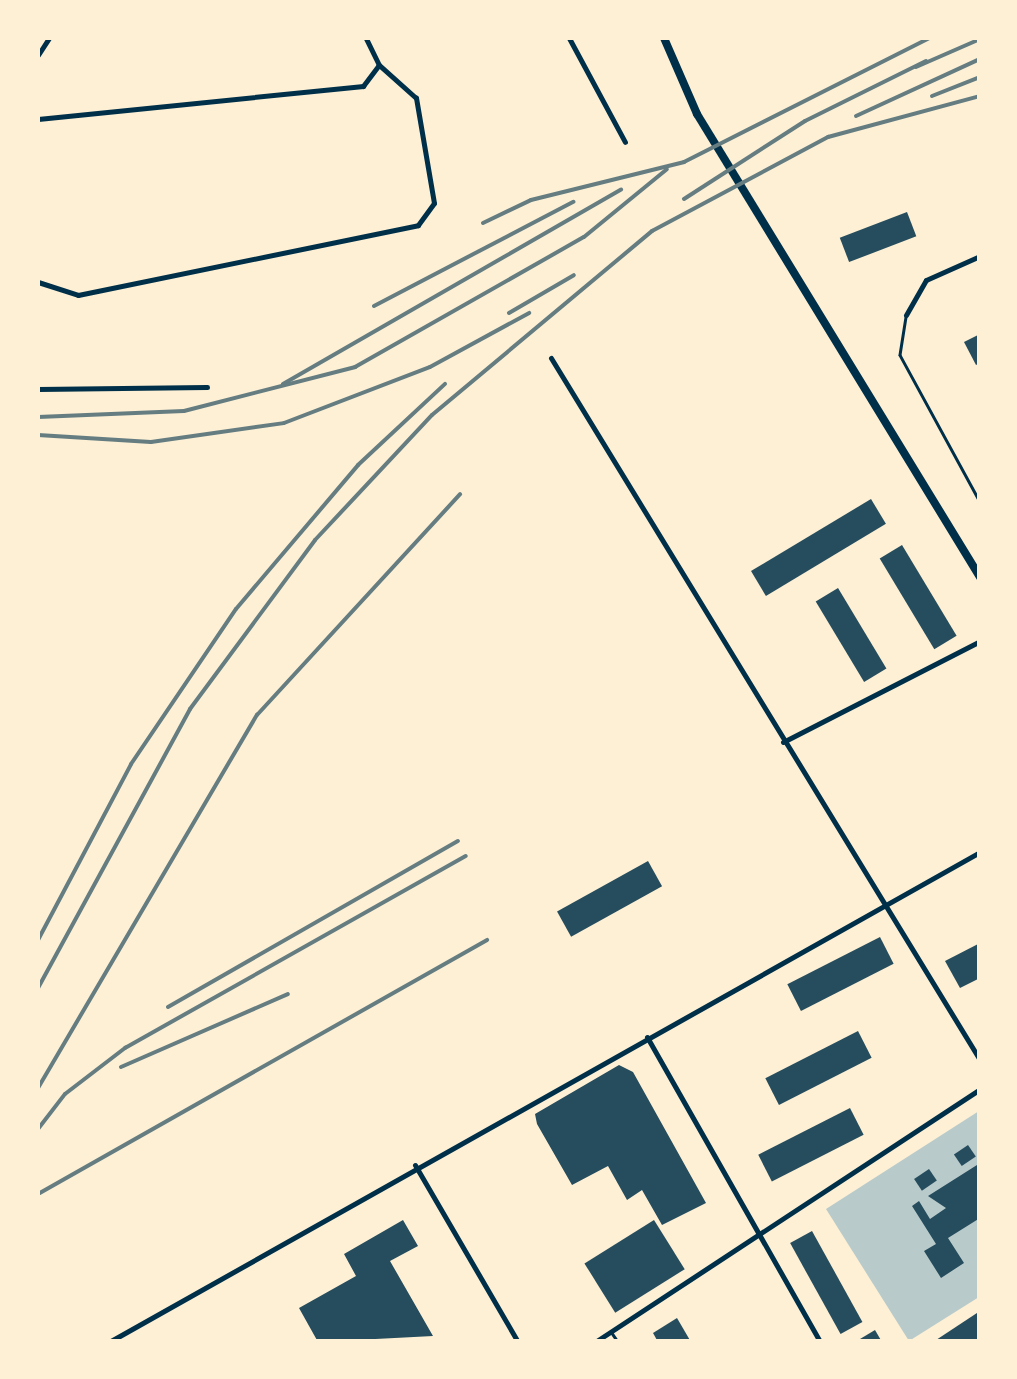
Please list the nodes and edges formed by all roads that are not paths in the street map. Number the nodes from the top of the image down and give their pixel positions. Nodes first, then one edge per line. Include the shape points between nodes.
1 (49, 38) edge
2 (366, 38) edge
3 (569, 38) edge
4 (664, 38) edge
5 (38, 55) edge
6 (379, 65) junction
7 (38, 119) edge
8 (625, 142) dead end
9 (980, 256) edge
10 (38, 282) edge
11 (906, 316) joint
12 (551, 358) dead end
13 (207, 386) dead end
14 (38, 389) edge
15 (980, 502) edge
16 (980, 577) edge
17 (980, 641) edge
18 (783, 742) junction
19 (980, 852) edge
20 (888, 905) junction
21 (647, 1037) junction
22 (980, 1060) edge
23 (980, 1090) edge
24 (414, 1164) junction
25 (760, 1234) junction
26 (612, 1332) junction
27 (109, 1342) edge
28 (518, 1342) edge
29 (595, 1342) edge
30 (618, 1342) edge
31 (820, 1342) edge

1 - 5 street
2 - 6 street
3 - 8 street
4 - 16 main road via 696,114
6 - 7 street via 363,86
6 - 10 street via 416,98 434,203 418,225 78,295
9 - 11 street via 926,280
11 - 15 lane via 900,354
12 - 18 street
13 - 14 street
17 - 18 street
18 - 20 street
19 - 20 street
20 - 21 street
20 - 22 street
21 - 24 street
21 - 25 street
23 - 25 street
24 - 27 street
24 - 28 street
25 - 26 street
25 - 31 street
26 - 29 street
26 - 30 lane

